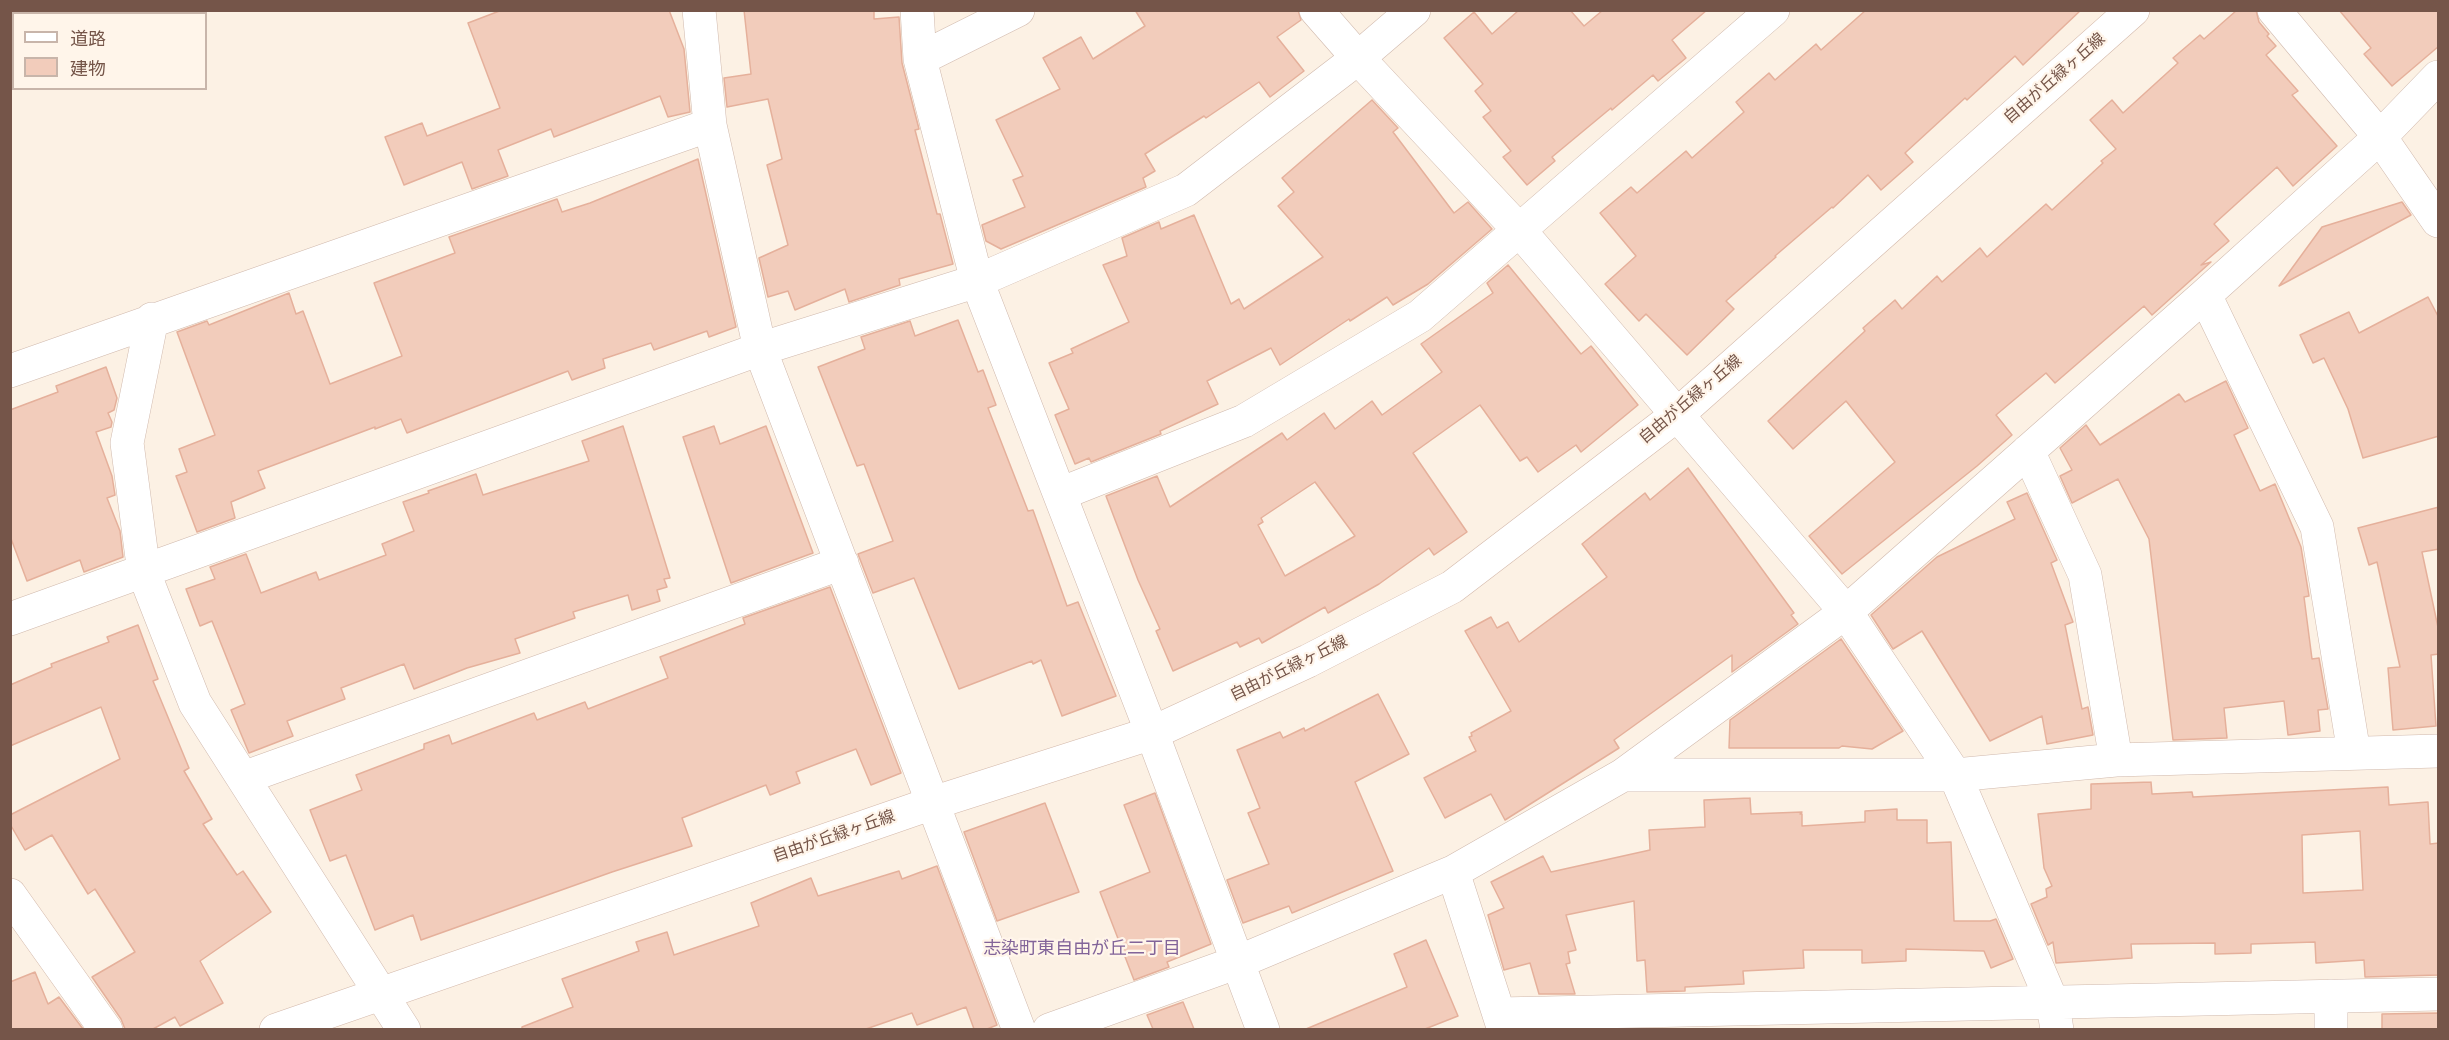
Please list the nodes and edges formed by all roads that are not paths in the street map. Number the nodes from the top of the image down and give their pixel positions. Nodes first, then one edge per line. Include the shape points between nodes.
1 (699, 10) edge
2 (917, 10) edge
3 (1018, 10) edge
4 (1316, 10) edge
5 (1414, 10) edge
6 (1773, 10) edge
7 (2133, 10) edge
8 (2274, 10) edge
9 (1358, 58) junction
10 (920, 59) junction
11 (2439, 77) edge
12 (710, 125) junction
13 (2380, 137) junction
14 (2439, 221) edge
15 (1520, 231) junction
16 (977, 280) junction
17 (2205, 295) junction
18 (152, 319) junction
19 (760, 349) junction
20 (10, 371) edge
21 (1677, 415) junction
22 (2028, 451) junction
23 (1060, 494) junction
24 (842, 563) junction
25 (144, 573) junction
26 (1846, 612) junction
27 (10, 619) edge
28 (1152, 733) junction
29 (2439, 751) edge
30 (2354, 753) junction
31 (2116, 760) junction
32 (1955, 775) junction
33 (1623, 776) junction
34 (243, 778) junction
35 (933, 803) junction
36 (1453, 872) junction
37 (10, 895) edge
38 (1238, 962) junction
39 (381, 994) junction
40 (2439, 994) edge
41 (2331, 996) junction
42 (2055, 1016) edge
43 (1501, 1022) edge
44 (106, 1029) edge
45 (276, 1029) edge
46 (404, 1029) edge
47 (1019, 1029) edge
48 (1049, 1029) edge
49 (1263, 1029) edge
50 (2331, 1029) edge

1 - 12 street
2 - 10 street
3 - 10 street
4 - 9 street
5 - 9 street
6 - 15 street
7 - 21 street, 自由が丘緑ヶ丘線
8 - 13 street
9 - 15 street
9 - 16 street via 1186,190
10 - 16 street
11 - 13 street
12 - 18 street
12 - 19 street
13 - 14 street
13 - 17 street
15 - 21 street
15 - 23 street via 1420,316 1244,421
16 - 19 street
16 - 23 street
17 - 22 street
17 - 30 street via 2317,527
18 - 20 street
18 - 25 street via 127,442
19 - 24 street
19 - 25 street
21 - 26 street
21 - 28 street, 自由が丘緑ヶ丘線 via 1452,587 1308,661
22 - 26 street
22 - 31 street via 2085,574
23 - 28 street
24 - 34 street
24 - 35 street
25 - 27 street
25 - 34 street via 195,703
26 - 32 street
26 - 33 street
28 - 35 street, 自由が丘緑ヶ丘線
28 - 38 street
29 - 30 street
30 - 31 street
31 - 32 street
32 - 33 street
32 - 42 street
33 - 36 street
34 - 39 street
35 - 39 street, 自由が丘緑ヶ丘線
35 - 47 street
36 - 38 street
36 - 43 street
37 - 44 street
38 - 48 street
38 - 49 street
39 - 45 street, 自由が丘緑ヶ丘線
39 - 46 street
40 - 41 street
41 - 42 street
41 - 50 street
42 - 43 street

